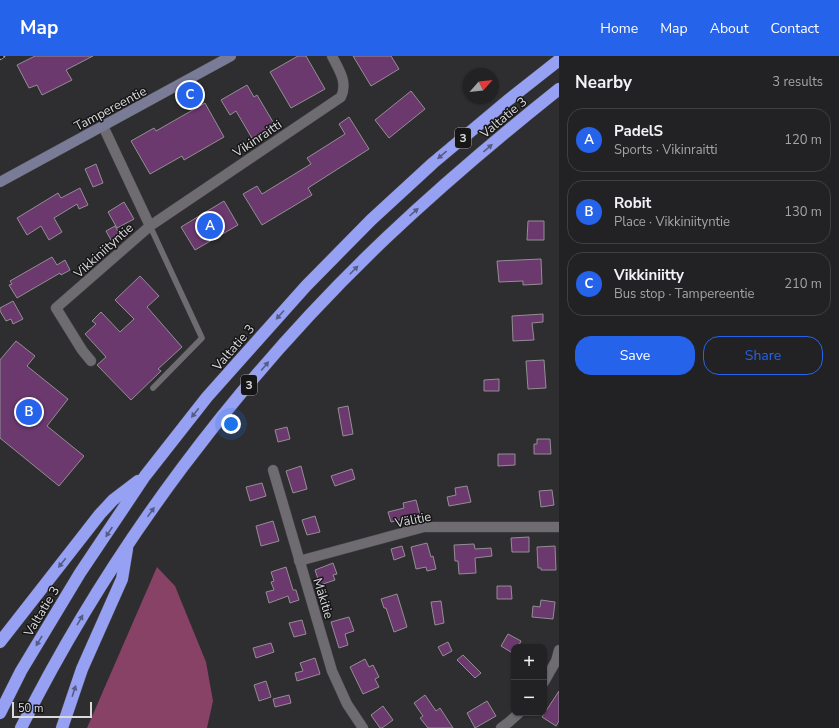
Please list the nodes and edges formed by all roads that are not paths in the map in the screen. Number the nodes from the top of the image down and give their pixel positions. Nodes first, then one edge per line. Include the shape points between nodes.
1 (231, 56) edge
2 (332, 56) edge
3 (559, 60) edge
4 (559, 89) edge
5 (102, 126) junction
6 (0, 182) edge
7 (150, 226) junction
8 (90, 361) dead end
9 (153, 388) dead end
10 (273, 470) dead end
11 (145, 476) junction
12 (559, 527) edge
13 (128, 544) junction
14 (299, 561) junction
15 (0, 642) edge
16 (559, 650) edge
17 (545, 680) edge
18 (0, 713) edge
19 (515, 716) edge
20 (21, 728) edge
21 (62, 728) edge
22 (363, 728) edge
23 (501, 728) edge

1 - 5 main road, Tampereentie
2 - 7 street, Vikinraitti via 344,83 341,97
3 -> 11 highway, Valtatie 3 / 3 via 433,163 306,286 207,397
13 -> 4 highway, Valtatie 3 / 3 via 224,414 321,303 447,182
5 - 6 main road, Tampereentie
5 - 7 street, Vikkiniityntie
7 - 8 street, Vikkiniityntie via 56,308
7 - 9 lane via 202,338
10 - 14 street, Mäkitie
11 -> 15 highway via 113,500 100,514
11 -> 18 highway, Valtatie 3 / 3 via 80,573 21,671
12 - 14 street, Välitie via 424,527
20 -> 13 highway, Valtatie 3 / 3 via 58,656
21 -> 13 highway via 82,669 122,579
14 - 22 street, Mäkitie via 332,670 347,704
16 - 17 street
19 - 23 street

